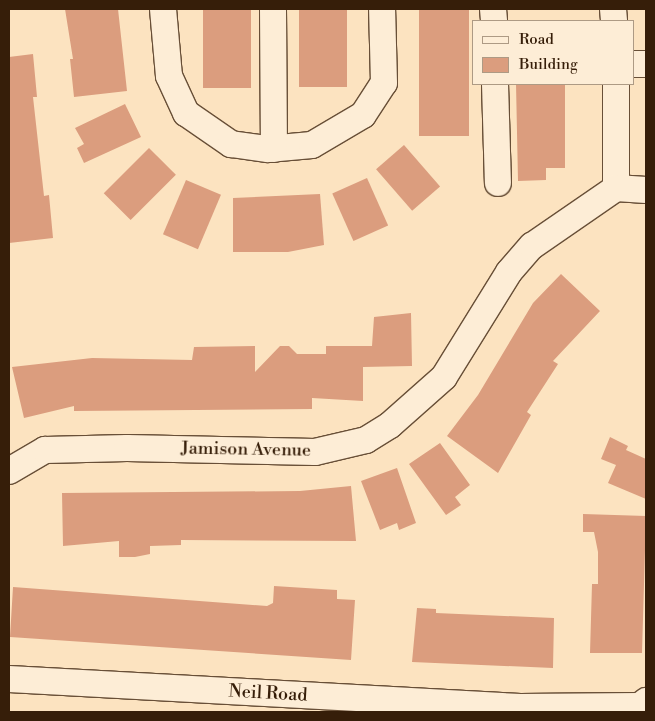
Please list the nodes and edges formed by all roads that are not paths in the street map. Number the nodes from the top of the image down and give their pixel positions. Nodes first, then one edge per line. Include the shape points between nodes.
1 (163, 9) edge
2 (274, 9) edge
3 (382, 9) edge
4 (495, 85) edge
5 (616, 85) edge
6 (272, 149) junction
7 (498, 183) dead end
8 (616, 188) junction
9 (646, 190) edge
10 (9, 471) edge
11 (9, 679) edge
12 (646, 701) edge

1 - 6 street via 168,76 186,113 231,144
2 - 6 street
3 - 6 street via 384,83 363,115 312,145
4 - 7 street
5 - 8 street
8 - 9 street
8 - 10 street, Jamison Avenue via 532,246 504,279 444,377 390,425 366,440 315,452 127,448 45,450
11 - 12 street, Neil Road via 520,707 640,706

